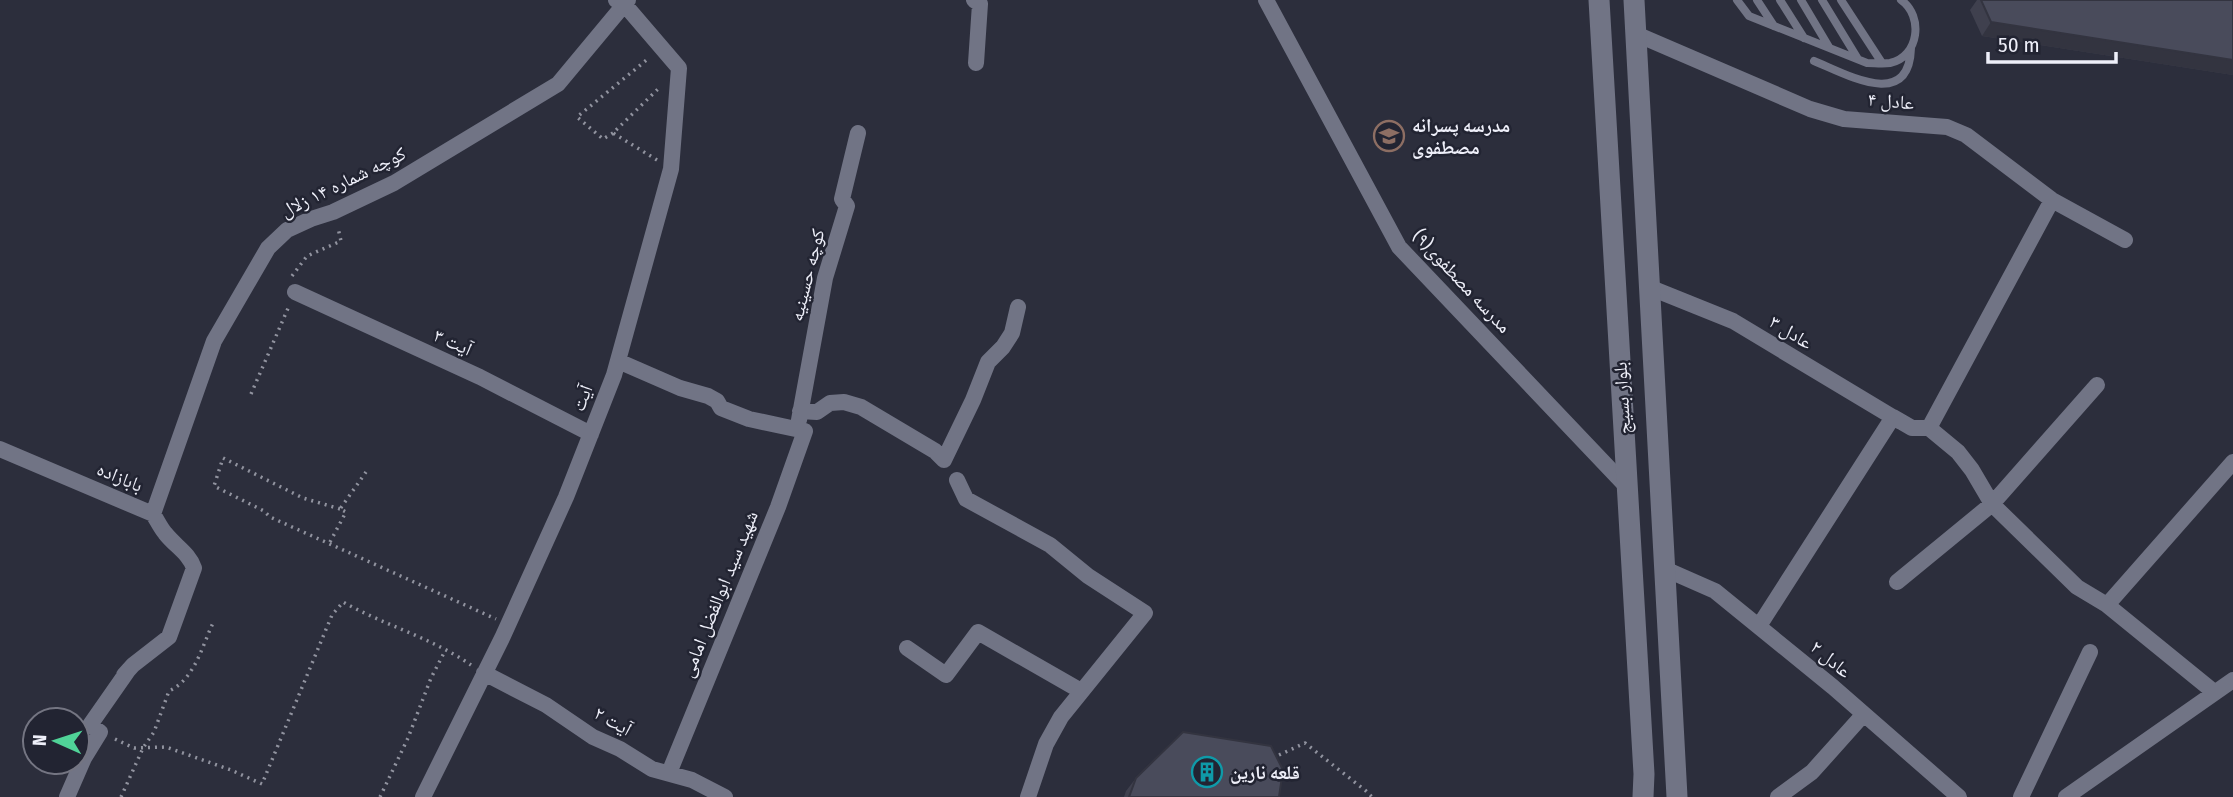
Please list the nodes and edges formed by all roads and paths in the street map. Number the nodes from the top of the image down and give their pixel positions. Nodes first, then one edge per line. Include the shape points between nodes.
1 (974, 0) edge
2 (1266, 0) edge
3 (1598, 0) edge
4 (1634, 0) edge
5 (1737, 0) edge
6 (1757, 0) edge
7 (1780, 0) edge
8 (1801, 0) edge
9 (1822, 0) edge
10 (1841, 0) edge
11 (1901, 0) edge
12 (623, 2) edge
13 (1774, 26) junction
14 (1636, 34) junction
15 (1804, 38) junction
16 (1829, 47) junction
17 (662, 48) junction
18 (1910, 48) junction
19 (1858, 59) junction
20 (1814, 61) dead end
21 (976, 63) dead end
22 (1882, 63) junction
23 (659, 88) dead end
24 (613, 133) junction
25 (858, 133) dead end
26 (671, 169) junction
27 (2052, 200) junction
28 (2124, 240) dead end
29 (1651, 288) junction
30 (295, 292) dead end
31 (1018, 307) dead end
32 (618, 361) junction
33 (2097, 385) dead end
34 (800, 411) junction
35 (1903, 423) junction
36 (1930, 428) junction
37 (802, 430) junction
38 (591, 434) junction
39 (0, 449) edge
40 (2233, 462) edge
41 (366, 472) dead end
42 (957, 480) dead end
43 (1627, 487) junction
44 (1993, 504) junction
45 (340, 509) junction
46 (153, 514) junction
47 (329, 543) junction
48 (1665, 569) junction
49 (1897, 583) dead end
50 (2108, 605) junction
51 (213, 623) dead end
52 (507, 625) junction
53 (1759, 626) junction
54 (907, 648) dead end
55 (445, 651) junction
56 (2090, 652) dead end
57 (484, 673) junction
58 (2233, 680) edge
59 (1081, 691) junction
60 (2214, 692) junction
61 (1863, 715) junction
62 (95, 728) junction
63 (143, 748) junction
64 (1279, 755) edge
65 (669, 773) junction
66 (1644, 774) junction
67 (1676, 775) junction
68 (67, 797) edge
69 (121, 797) edge
70 (380, 797) edge
71 (422, 797) edge
72 (725, 797) edge
73 (1028, 797) edge
74 (1372, 797) edge
75 (1643, 797) edge
76 (1677, 797) edge
77 (1778, 797) edge
78 (1959, 797) edge
79 (2021, 797) edge
80 (2066, 797) edge

1 - 21 street via 980,4
2 - 43 street, مدرسه مصطفوی(۹) via 1399,247
3 - 43 main road, بلوار بسیج
4 - 14 main road, بلوار بسیج
5 - 13 lane via 1749,16
6 - 13 lane
7 - 15 lane
8 - 16 lane
9 - 19 lane
10 - 22 lane
11 - 18 lane via 1917,25
12 - 17 street, آیت
12 - 46 street, کوچه شماره ۱۴ زلال via 558,84 394,183 287,230 268,248 214,341
13 - 15 lane
14 - 27 street, عادل ۴ via 1810,109 1844,119 1947,127 1966,135
14 - 29 main road, بلوار بسیج
15 - 16 lane
16 - 19 lane
17 - 24 path via 577,117 603,139
17 - 26 street, آیت via 679,68
18 - 20 lane via 1906,70 1890,83 1879,85
18 - 22 lane via 1891,63
19 - 22 lane
23 - 24 path
24 - 26 path
25 - 34 street, کوچه حسینیه via 842,199 847,206 825,278
26 - 32 street, آیت
27 - 28 street, عادل ۴
27 - 36 street
29 - 35 street, عادل ۳ via 1733,321
29 - 48 main road, بلوار بسیج
30 - 38 street, آیت ۳
31 - 34 street via 1012,333 988,362 944,460 862,407 844,402 830,403 817,412
32 - 37 street via 708,396 721,408 749,419
32 - 38 street, آیت
33 - 44 street
34 - 37 street, کوچه حسینیه
35 - 36 street
35 - 53 street via 1893,417
36 - 44 street via 1958,452
37 - 65 street, شهید سید ابوالفضل امامی via 778,507
38 - 52 street, آیت
39 - 46 street, بابازاده
40 - 50 street
41 - 45 path
42 - 59 street via 967,499 1050,545 1087,576 1144,612
43 - 66 main road, بلوار بسیج
44 - 49 street
44 - 50 street via 2077,587
45 - 47 path via 346,512
45 - 47 path via 303,498 223,458 214,486
46 - 62 street, بابازاده via 191,558 194,568 169,637 125,673
47 - 52 path
48 - 53 street, عادل ۲ via 1715,591
48 - 67 main road, بلوار بسیج
50 - 60 street
51 - 63 path via 188,675 169,691
52 - 57 street, آیت
53 - 61 street, عادل ۲
54 - 59 street via 946,675 978,632
55 - 57 path
55 - 63 path via 343,602 332,615 262,784 166,747
55 - 70 path
56 - 79 street
57 - 65 street, آیت ۲ via 652,769
57 - 71 street, آیت
58 - 60 street
59 - 73 street via 1046,744
60 - 80 street
61 - 77 street via 1812,772
61 - 78 street, عادل ۲
62 - 63 path
62 - 68 street, بابازاده
63 - 69 path
64 - 74 path via 1305,743
65 - 72 street, آیت ۲
66 - 67 main road via 1652,784 1666,785
66 - 75 main road, بلوار بسیج
67 - 76 main road, بلوار بسیج

